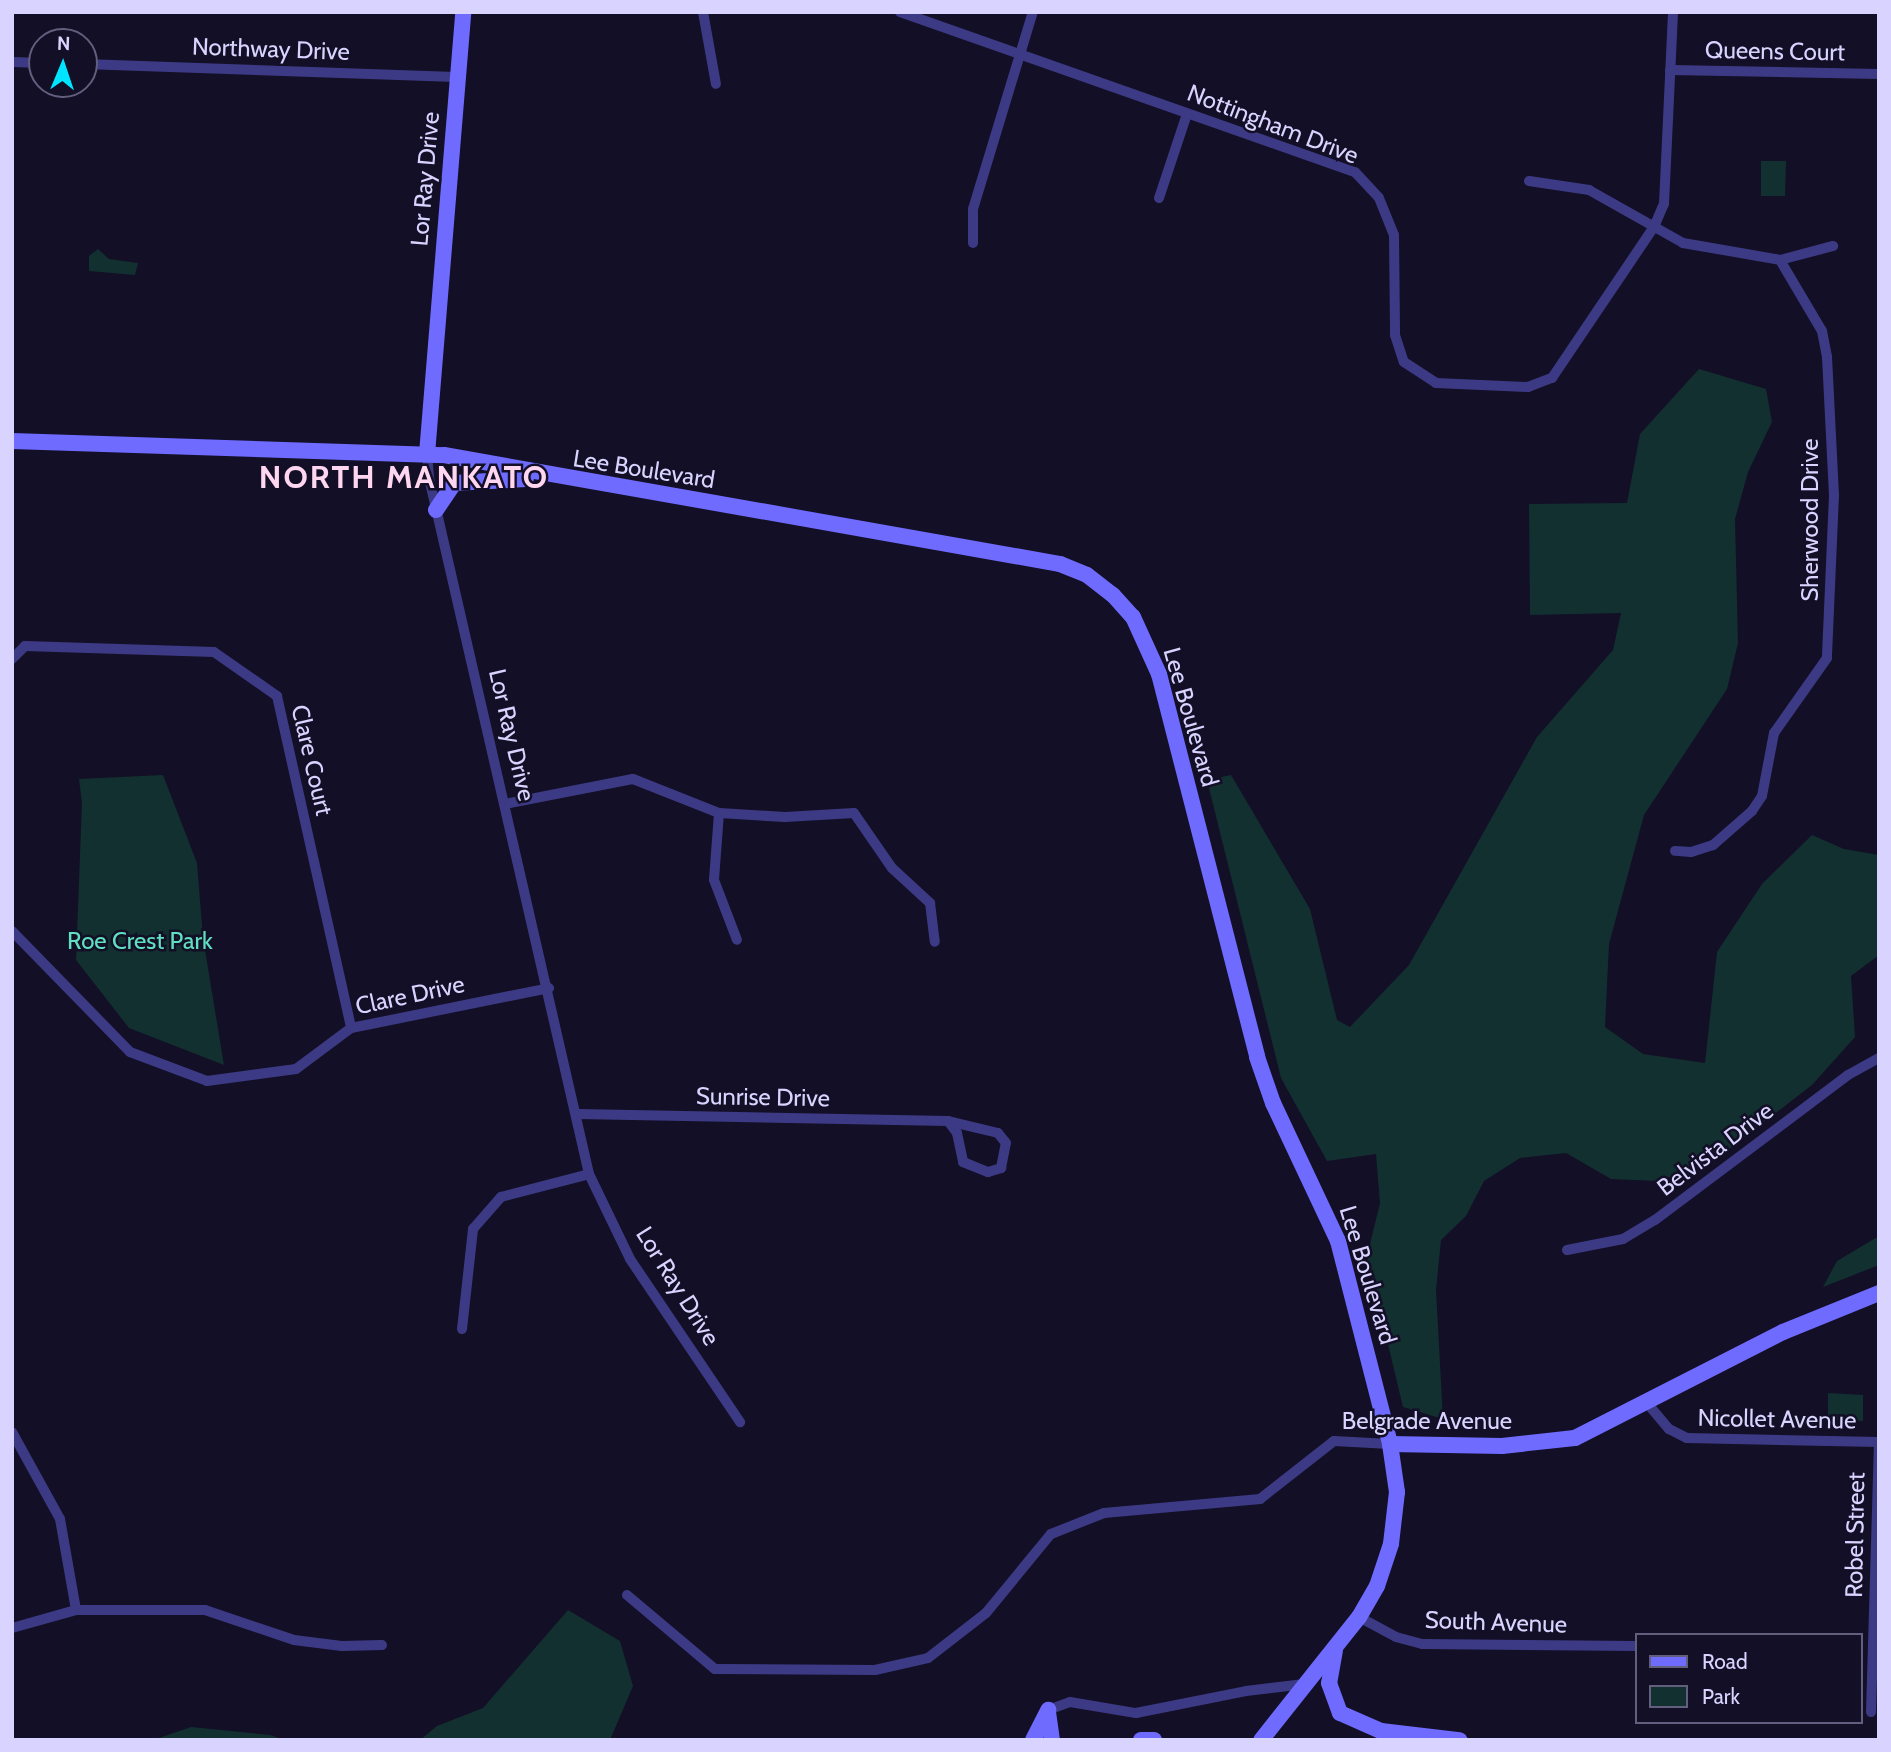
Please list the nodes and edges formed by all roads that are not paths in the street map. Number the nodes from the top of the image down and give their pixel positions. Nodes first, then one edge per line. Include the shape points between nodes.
1 (463, 12) edge
2 (704, 12) edge
3 (900, 12) edge
4 (1033, 12) edge
5 (1673, 12) edge
6 (1017, 54) junction
7 (98, 64) edge
8 (1671, 69) junction
9 (1879, 74) edge
10 (456, 77) junction
11 (716, 84) dead end
12 (1187, 114) junction
13 (1529, 181) dead end
14 (1159, 198) dead end
15 (1654, 227) junction
16 (973, 243) dead end
17 (1833, 246) dead end
18 (1780, 260) junction
19 (12, 441) edge
20 (427, 454) junction
21 (557, 478) junction
22 (436, 510) junction
23 (12, 659) edge
24 (505, 804) junction
25 (719, 813) junction
26 (1675, 852) dead end
27 (12, 931) edge
28 (737, 940) dead end
29 (936, 942) dead end
30 (549, 988) junction
31 (351, 1028) junction
32 (1879, 1058) edge
33 (578, 1114) junction
34 (948, 1121) junction
35 (589, 1174) junction
36 (1567, 1250) dead end
37 (1879, 1293) edge
38 (462, 1329) dead end
39 (1647, 1403) junction
40 (740, 1422) dead end
41 (12, 1432) edge
42 (1879, 1442) edge
43 (1390, 1444) junction
44 (627, 1595) dead end
45 (76, 1610) junction
46 (1359, 1617) junction
47 (12, 1628) edge
48 (382, 1645) dead end
49 (1636, 1646) edge
50 (1335, 1647) junction
51 (1876, 1649) edge
52 (1305, 1684) junction
53 (1048, 1710) junction
54 (1871, 1712) dead end
55 (1033, 1740) edge
56 (1052, 1740) edge
57 (1141, 1740) edge
58 (1154, 1740) edge
59 (1261, 1740) edge
60 (1459, 1740) edge

1 - 10 main road, Lor Ray Drive
2 - 11 street
3 - 6 street, Nottingham Drive
4 - 6 street
5 - 8 street, Nottingham Drive
6 - 12 street, Nottingham Drive
6 - 16 street via 974,209
7 - 10 street, Northway Drive
8 - 9 street, Queens Court
8 - 15 street, Nottingham Drive via 1664,204
10 - 20 main road, Lor Ray Drive
12 - 14 street
12 - 15 street, Nottingham Drive via 1355,172 1379,198 1394,235 1395,335 1404,362 1436,383 1528,387 1552,378
13 - 15 street via 1589,190
15 - 18 street via 1683,243
17 - 18 street
18 - 26 street, Sherwood Drive via 1822,331 1828,357 1834,495 1831,641 1819,671 1774,733 1762,796 1752,811 1713,845
19 - 20 main road, Lee Boulevard
20 - 21 main road, Lee Boulevard
20 - 22 street, Lor Ray Drive
21 - 22 main road via 454,483
21 - 43 main road, Lee Boulevard via 1060,564 1087,575 1133,617 1159,674 1257,1057 1273,1103 1338,1241
22 - 24 street, Lor Ray Drive
23 - 31 street, Clare Court via 25,646 214,652 277,696
24 - 25 street via 633,779
24 - 30 street, Lor Ray Drive
25 - 28 street via 714,880
25 - 29 street via 785,817 854,813 892,868 930,903
27 - 31 street, Clare Drive via 130,1052 207,1081 296,1069
30 - 31 street, Clare Drive
30 - 33 street, Lor Ray Drive
32 - 36 street, Belvista Drive via 1848,1075 1655,1220 1623,1239
33 - 34 street, Sunrise Drive
33 - 35 street, Lor Ray Drive
34 - 34 street, Sunrise Drive via 998,1133 1006,1143 1001,1168 988,1172 963,1162 957,1133
35 - 38 street via 501,1197 472,1229
35 - 40 street, Lor Ray Drive via 630,1259
37 - 39 main road, Belgrade Avenue via 1783,1332
39 - 42 street, Nicollet Avenue via 1669,1429 1687,1438
39 - 43 main road, Belgrade Avenue via 1575,1438 1537,1444
41 - 45 street via 60,1519
42 - 51 street, Robel Street
43 - 44 street, Belgrade Avenue via 1334,1441 1260,1499 1104,1513 1051,1534 986,1613 928,1658 876,1670 715,1669
43 - 46 main road, Lee Boulevard via 1397,1492 1391,1544 1377,1586
45 - 47 street
45 - 48 street via 205,1610 294,1640
46 - 49 street, South Avenue via 1396,1637 1422,1644
46 - 50 main road, Lee Boulevard
50 - 52 main road, Lee Boulevard
50 - 60 main road via 1329,1683 1340,1713 1381,1731
51 - 54 street, Robel Street
52 - 53 street via 1136,1713 1070,1702
52 - 59 main road, Lee Boulevard
53 - 55 main road
53 - 56 main road
57 - 58 main road

